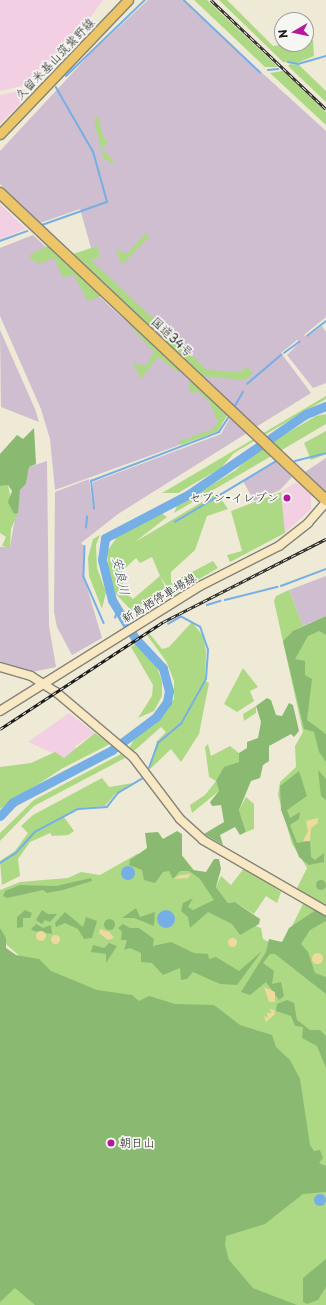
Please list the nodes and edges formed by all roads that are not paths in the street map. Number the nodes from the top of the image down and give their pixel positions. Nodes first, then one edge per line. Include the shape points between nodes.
1 (128, 0) edge
2 (0, 134) edge
3 (0, 193) edge
4 (326, 501) edge
5 (0, 667) edge
6 (44, 683) junction
7 (0, 711) edge
8 (326, 912) edge

1 - 2 main road, 久留米基山筑紫野線
3 - 4 highway, 国道34号
4 - 6 street, 新鳥栖停車場線 via 284,543 148,618
5 - 6 street
6 - 7 street, 新鳥栖停車場線
6 - 8 street via 131,756 180,819 203,840

